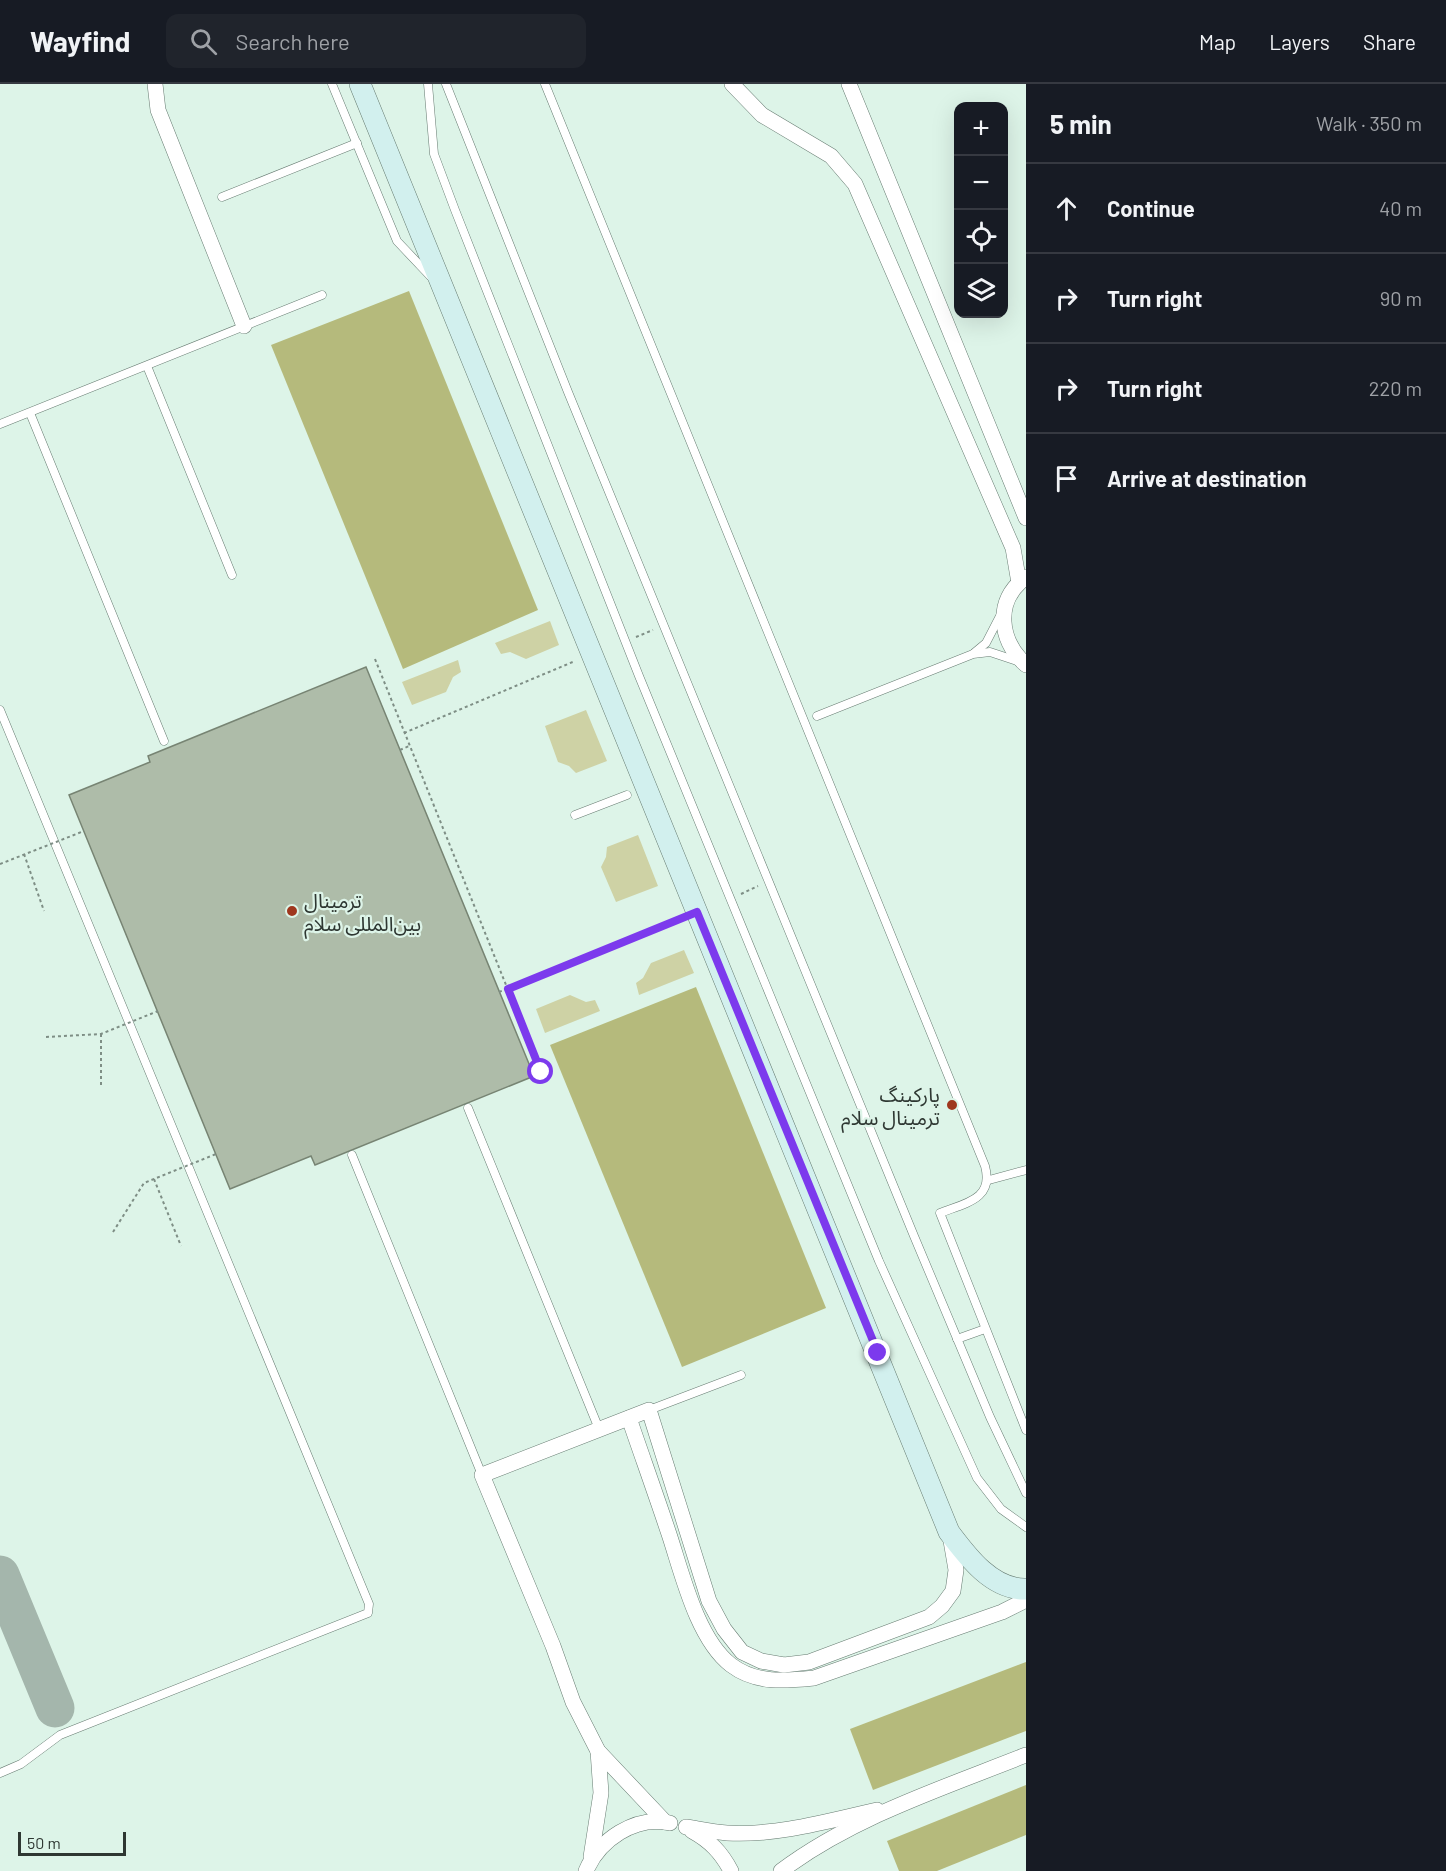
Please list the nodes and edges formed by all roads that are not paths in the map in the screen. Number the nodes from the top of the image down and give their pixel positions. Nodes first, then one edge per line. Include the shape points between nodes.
1 (155, 84) edge
2 (332, 84) edge
3 (360, 84) edge
4 (428, 84) edge
5 (446, 84) edge
6 (545, 84) edge
7 (551, 84) edge
8 (732, 84) edge
9 (849, 84) edge
10 (552, 102) junction
11 (357, 143) junction
12 (222, 198) dead end
13 (444, 291) junction
14 (322, 295) dead end
15 (244, 326) junction
16 (147, 366) junction
17 (30, 413) junction
18 (0, 424) edge
19 (1026, 519) edge
20 (232, 575) dead end
21 (1022, 580) edge
22 (1004, 609) junction
23 (973, 654) junction
24 (1026, 664) edge
25 (0, 710) edge
26 (817, 717) dead end
27 (164, 741) dead end
28 (627, 795) dead end
29 (575, 815) dead end
30 (468, 1108) dead end
31 (352, 1155) dead end
32 (1026, 1170) edge
33 (989, 1180) junction
34 (985, 1329) junction
35 (957, 1339) junction
36 (741, 1375) dead end
37 (649, 1410) junction
38 (629, 1418) junction
39 (599, 1429) junction
40 (1026, 1430) edge
41 (482, 1475) junction
42 (1026, 1493) edge
43 (1026, 1527) edge
44 (950, 1532) junction
45 (1026, 1588) edge
46 (1026, 1600) edge
47 (597, 1751) junction
48 (1026, 1755) edge
49 (0, 1773) edge
50 (903, 1804) junction
51 (665, 1822) junction
52 (686, 1827) junction
53 (588, 1866) edge
54 (576, 1871) edge
55 (731, 1871) edge
56 (781, 1871) edge

1 - 15 street via 158,110
2 - 11 lane
3 - 13 street
4 - 43 lane via 434,154 625,642 879,1261 977,1478 1001,1509
5 - 35 lane
6 - 10 lane
7 - 10 lane
8 - 21 street via 762,115 831,156 855,184 1013,548
9 - 19 street
10 - 33 lane
11 - 12 lane
11 - 13 lane via 397,242
13 - 44 street
14 - 15 lane
15 - 16 lane
16 - 17 lane
16 - 20 lane
17 - 18 lane
17 - 27 lane
21 - 22 street
22 - 23 lane via 986,643
22 - 24 street via 1006,640
23 - 24 lane via 990,652
23 - 26 lane
25 - 49 lane via 369,1604 368,1613 60,1735 21,1764
28 - 29 lane
30 - 39 lane
31 - 41 lane
32 - 33 lane
33 - 34 lane via 985,1191 974,1199 940,1213
34 - 35 lane
34 - 40 lane
35 - 42 lane
36 - 37 lane
37 - 38 street
37 - 44 street via 709,1601 742,1652 761,1661 784,1665 809,1662 929,1617 953,1591 956,1570
38 - 39 street
38 - 46 street via 709,1639 730,1665 755,1678 814,1678
39 - 41 street
41 - 47 street via 573,1702
44 - 45 street via 980,1569 1000,1582
47 - 51 street
47 - 53 street via 601,1793
48 - 50 street
50 - 52 street via 815,1824 762,1831 727,1833
50 - 56 street via 825,1842
51 - 52 street
51 - 53 street via 639,1824 620,1832 602,1845
52 - 55 street via 709,1841
53 - 54 street

